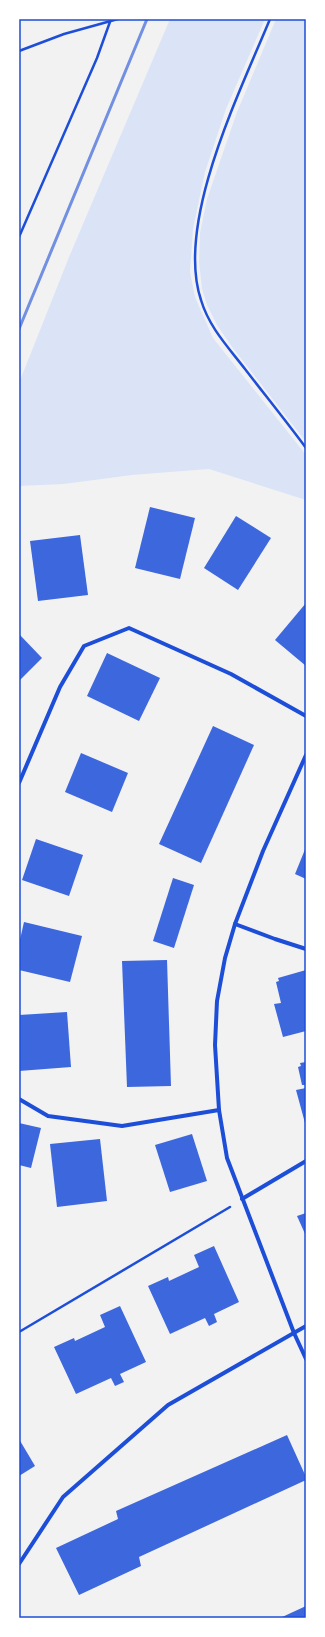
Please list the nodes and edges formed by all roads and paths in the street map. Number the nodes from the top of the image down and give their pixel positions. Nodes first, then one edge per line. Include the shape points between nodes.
1 (112, 19) edge
2 (118, 19) edge
3 (270, 19) edge
4 (19, 52) edge
5 (19, 237) edge
6 (306, 448) edge
7 (306, 716) edge
8 (306, 755) edge
9 (19, 783) edge
10 (235, 924) junction
11 (306, 949) edge
12 (19, 1099) edge
13 (219, 1110) junction
14 (306, 1161) edge
15 (242, 1199) junction
16 (306, 1326) edge
17 (19, 1332) edge
18 (294, 1333) junction
19 (306, 1359) edge
20 (19, 1564) edge

1 - 5 path
2 - 4 path via 64,34
3 - 6 path via 218,148 196,235 195,269 200,300 217,334
7 - 9 street via 230,674 129,628 84,646 60,687
8 - 10 street via 263,851
10 - 11 street
10 - 13 street via 217,1001 215,1045
12 - 13 street via 48,1116 122,1126
13 - 15 street via 227,1158
14 - 15 street
15 - 17 path
15 - 18 street
16 - 18 street
18 - 19 street
18 - 20 street via 168,1405 63,1497

